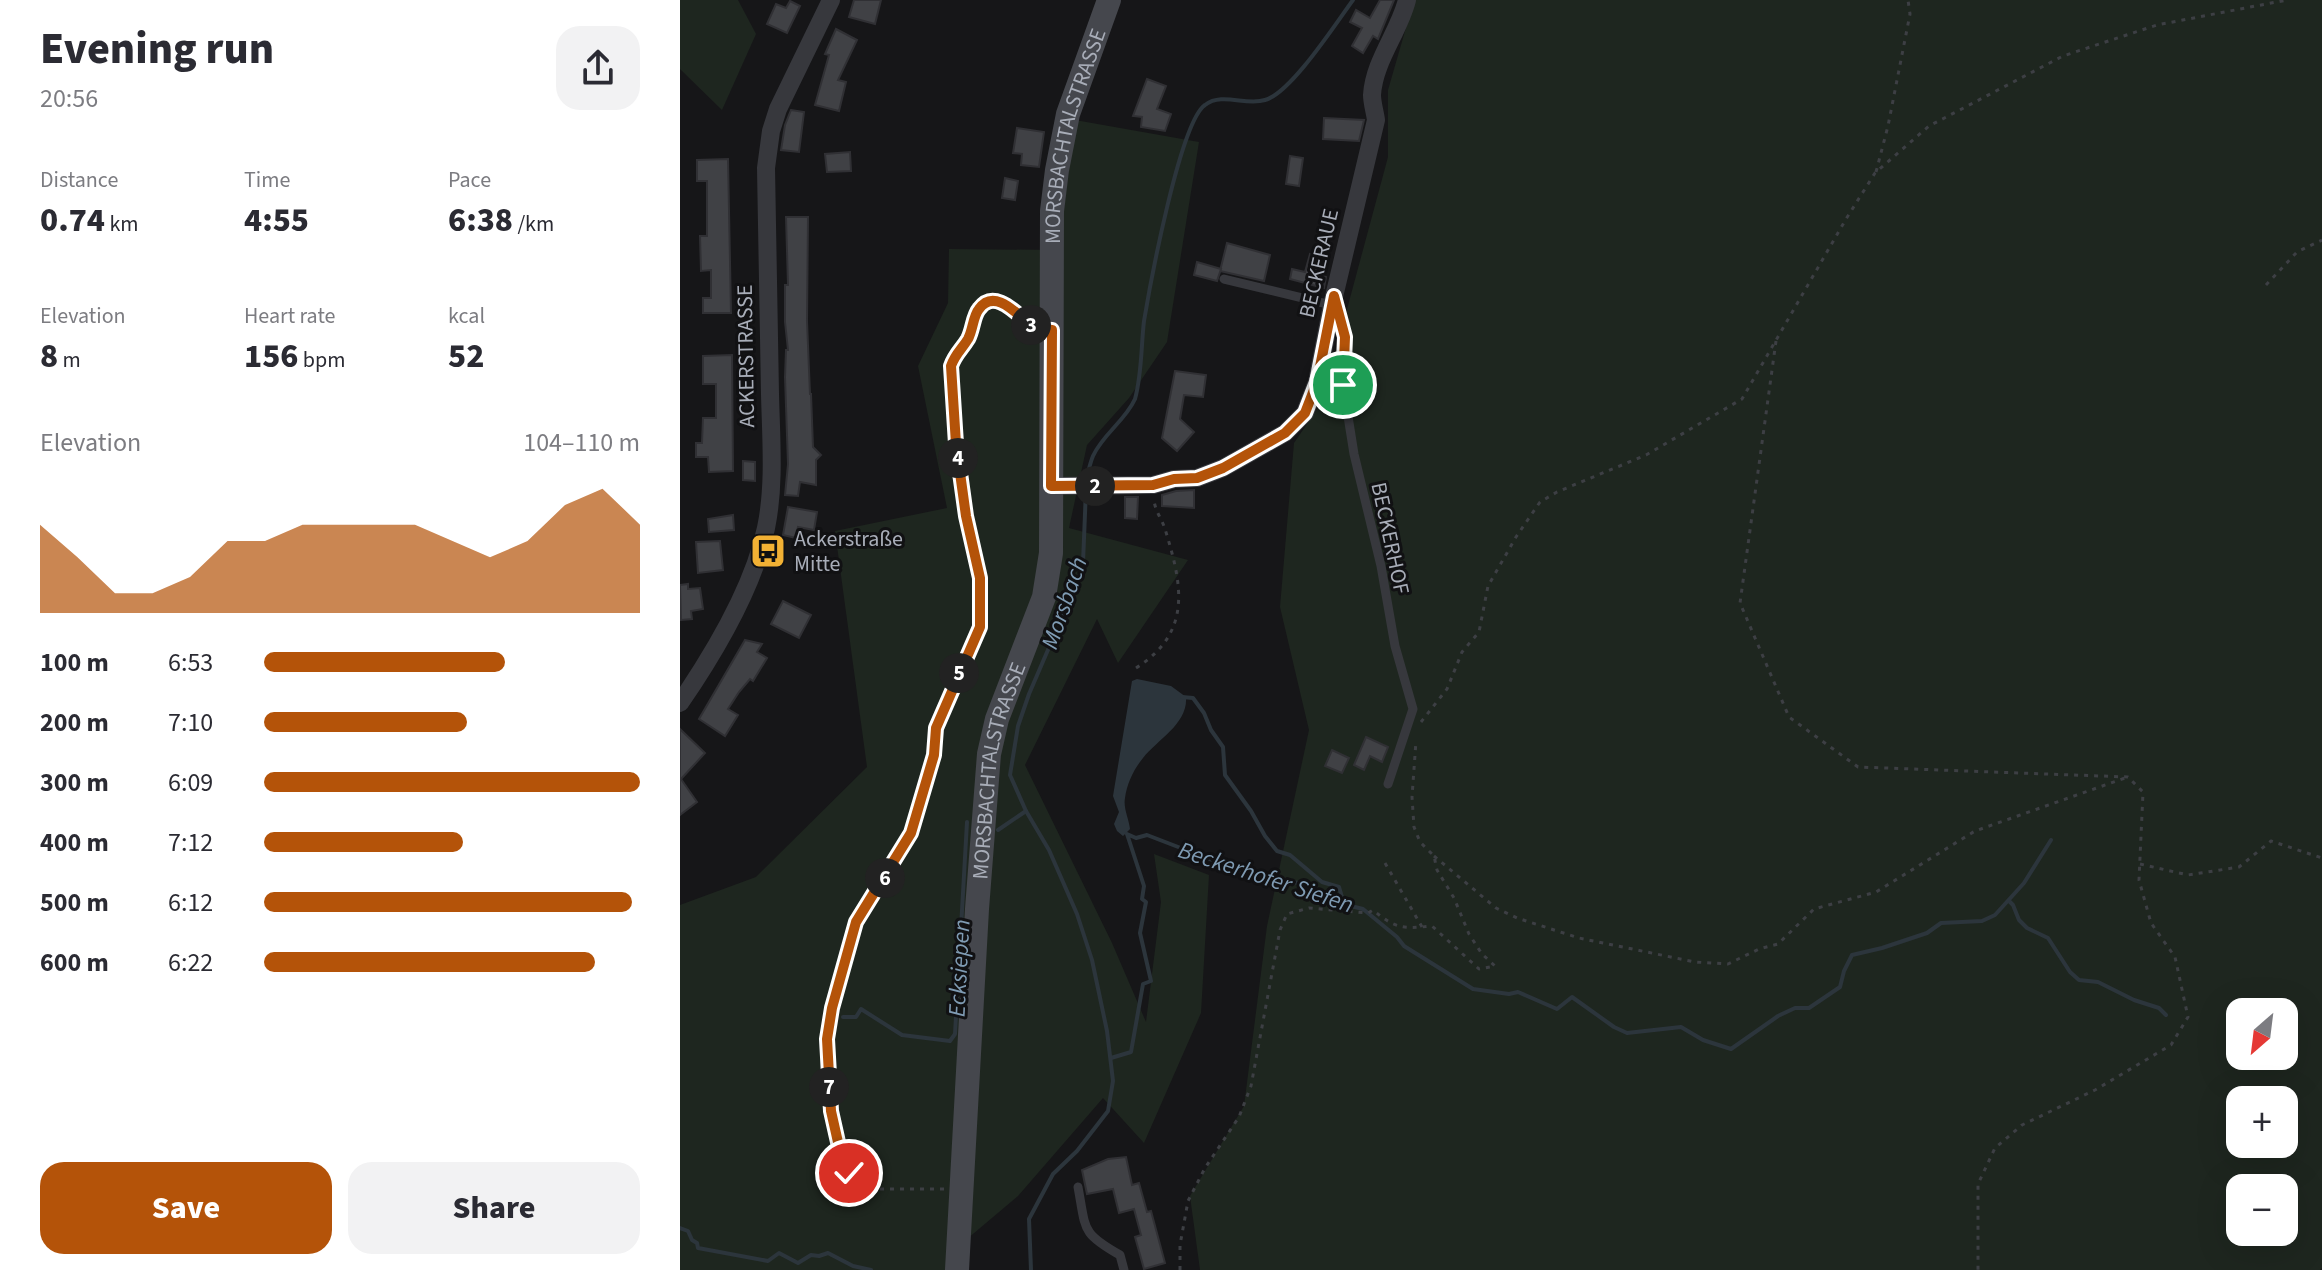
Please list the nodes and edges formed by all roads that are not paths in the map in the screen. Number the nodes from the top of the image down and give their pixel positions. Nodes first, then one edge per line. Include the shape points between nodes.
1 (831, 0) edge
2 (1109, 0) edge
3 (1407, 0) edge
4 (1224, 279) dead end
5 (1333, 300) junction
6 (1062, 486) junction
7 (680, 703) edge
8 (1388, 784) dead end
9 (1078, 1187) dead end
10 (957, 1270) edge
11 (1124, 1270) edge

1 - 7 street, ACKERSTRASSE via 778,109 769,143 771,458 766,528 731,617
2 - 6 main road, MORSBACHTALSTRASSE via 1068,114 1052,211 1052,330
3 - 5 street, BECKERAUE via 1372,95 1376,120
4 - 5 lane
5 - 6 street, BECKERAUE via 1317,382 1305,413 1285,433 1197,478 1153,485
5 - 8 lane, BECKERHOF via 1345,337 1343,385 1354,454 1413,709
6 - 10 main road, MORSBACHTALSTRASSE via 1048,579 997,719 988,767
9 - 11 lane via 1086,1230 1120,1255

